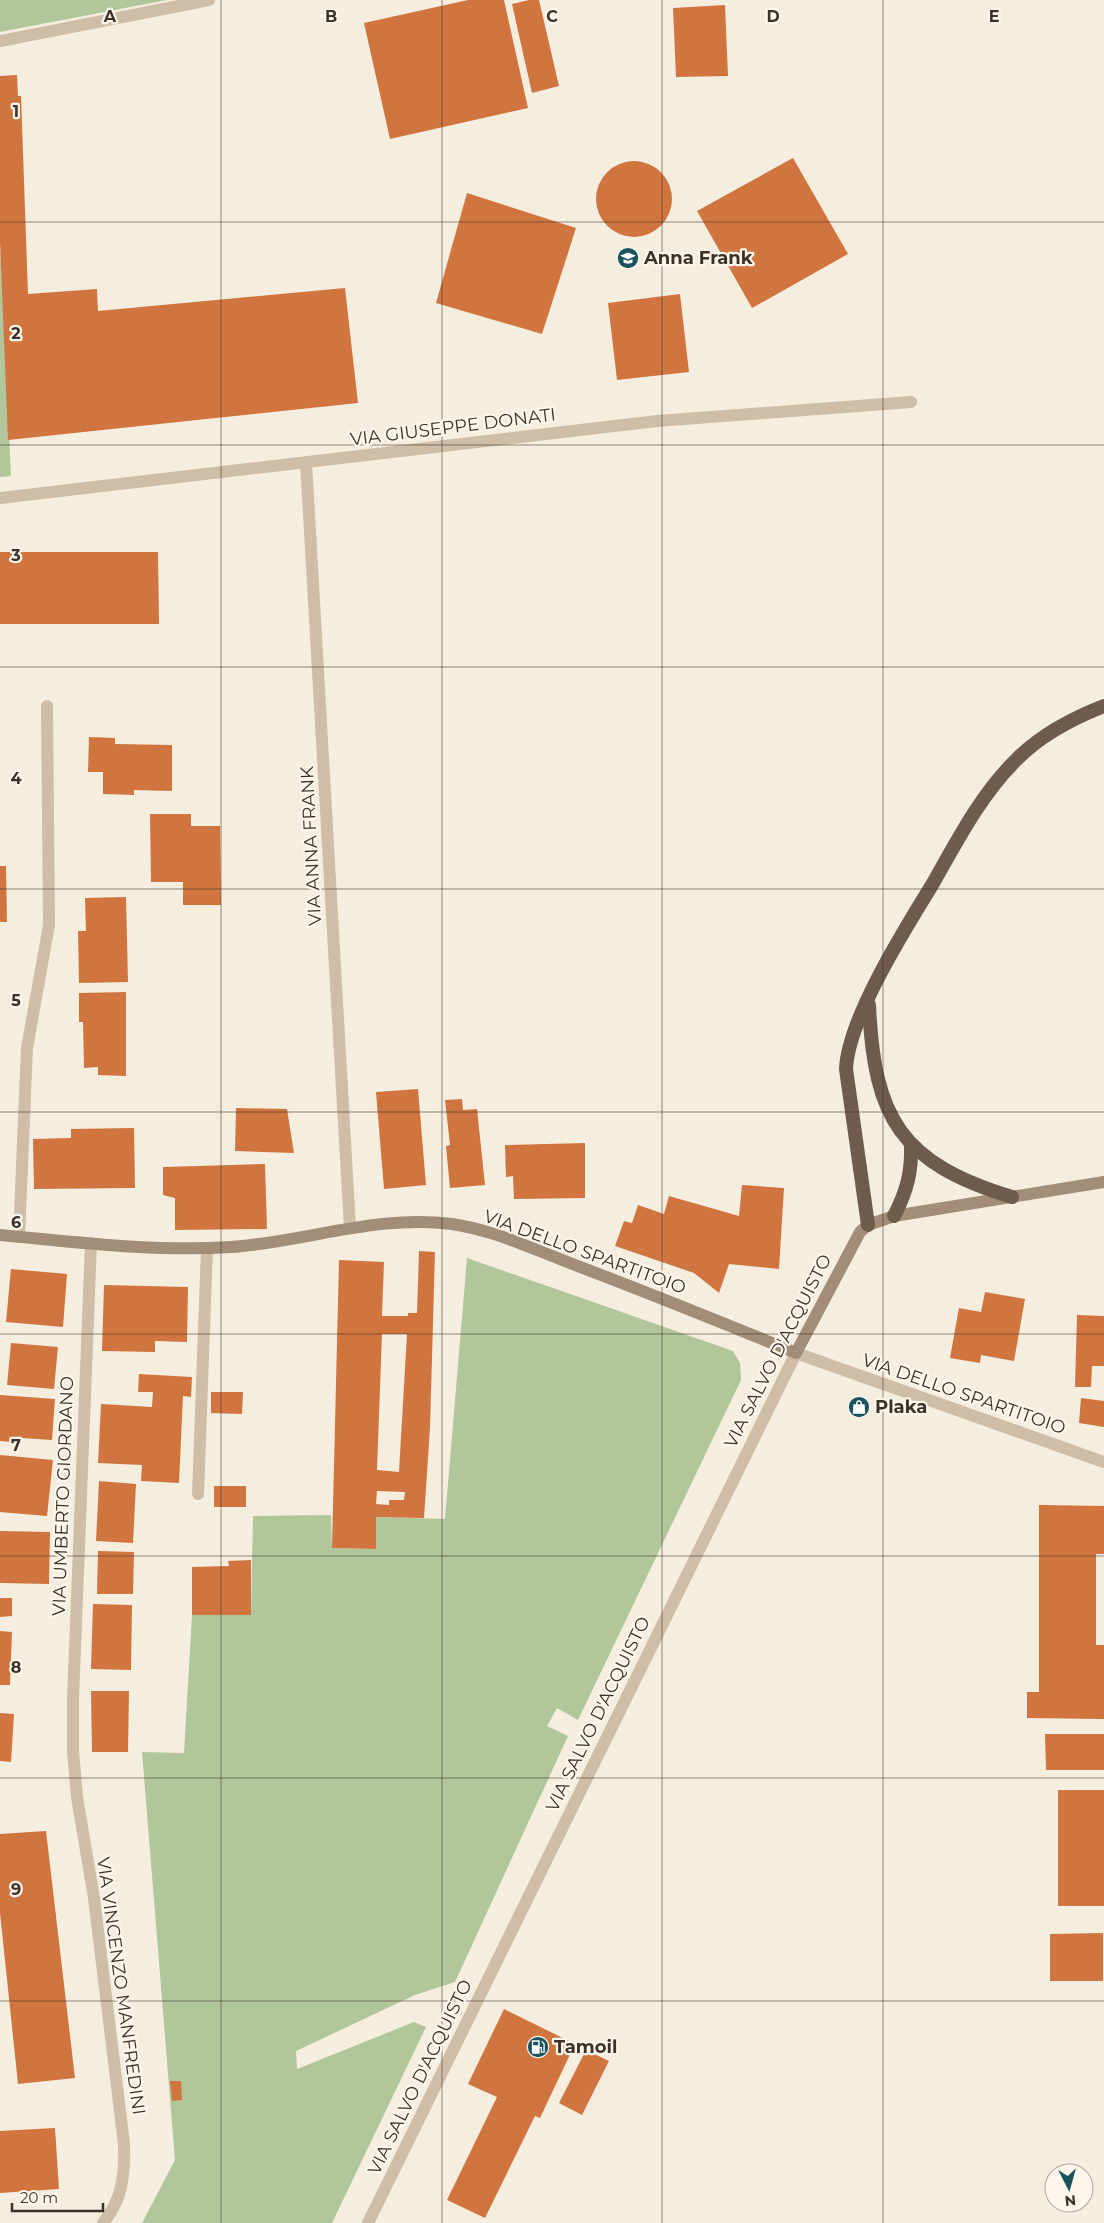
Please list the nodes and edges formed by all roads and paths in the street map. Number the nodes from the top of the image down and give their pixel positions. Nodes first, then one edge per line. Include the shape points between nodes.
1 (209, 0) edge
2 (0, 42) edge
3 (911, 402) dead end
4 (306, 462) junction
5 (0, 498) edge
6 (47, 706) dead end
7 (1104, 706) edge
8 (869, 999) junction
9 (911, 1144) junction
10 (1104, 1182) edge
11 (1012, 1197) junction
12 (894, 1216) junction
13 (868, 1225) junction
14 (350, 1228) junction
15 (0, 1235) edge
16 (19, 1237) junction
17 (91, 1243) junction
18 (206, 1248) junction
19 (796, 1353) junction
20 (1104, 1462) edge
21 (198, 1494) dead end
22 (73, 1750) joint
23 (103, 2223) edge
24 (368, 2223) edge

1 - 2 street
3 - 4 street, VIA GIUSEPPE DONATI via 657,421
4 - 5 street, VIA GIUSEPPE DONATI
4 - 14 street, VIA ANNA FRANK
6 - 16 street via 49,925 27,1048
7 - 8 highway via 1084,714 1030,747 1004,774 974,812
8 - 9 highway via 870,1041 876,1076 890,1114
8 - 13 highway via 848,1049 846,1069
9 - 11 highway via 951,1174
9 - 12 highway via 910,1180
10 - 11 main road
11 - 12 main road
12 - 13 main road
13 - 19 main road, VIA SALVO D'ACQUISTO via 853,1244
14 - 18 main road, VIA DELLO SPARTITOIO via 260,1244
14 - 19 main road, VIA DELLO SPARTITOIO via 428,1222 491,1233
15 - 16 main road, VIA DELLO SPARTITOIO
16 - 17 main road, VIA DELLO SPARTITOIO
17 - 18 main road, VIA DELLO SPARTITOIO
17 - 22 street, VIA UMBERTO GIORDANO
18 - 21 street
19 - 20 street, VIA DELLO SPARTITOIO
19 - 24 street, VIA SALVO D'ACQUISTO
22 - 23 street, VIA VINCENZO MANFREDINI via 124,2144 124,2176 120,2194 113,2212

